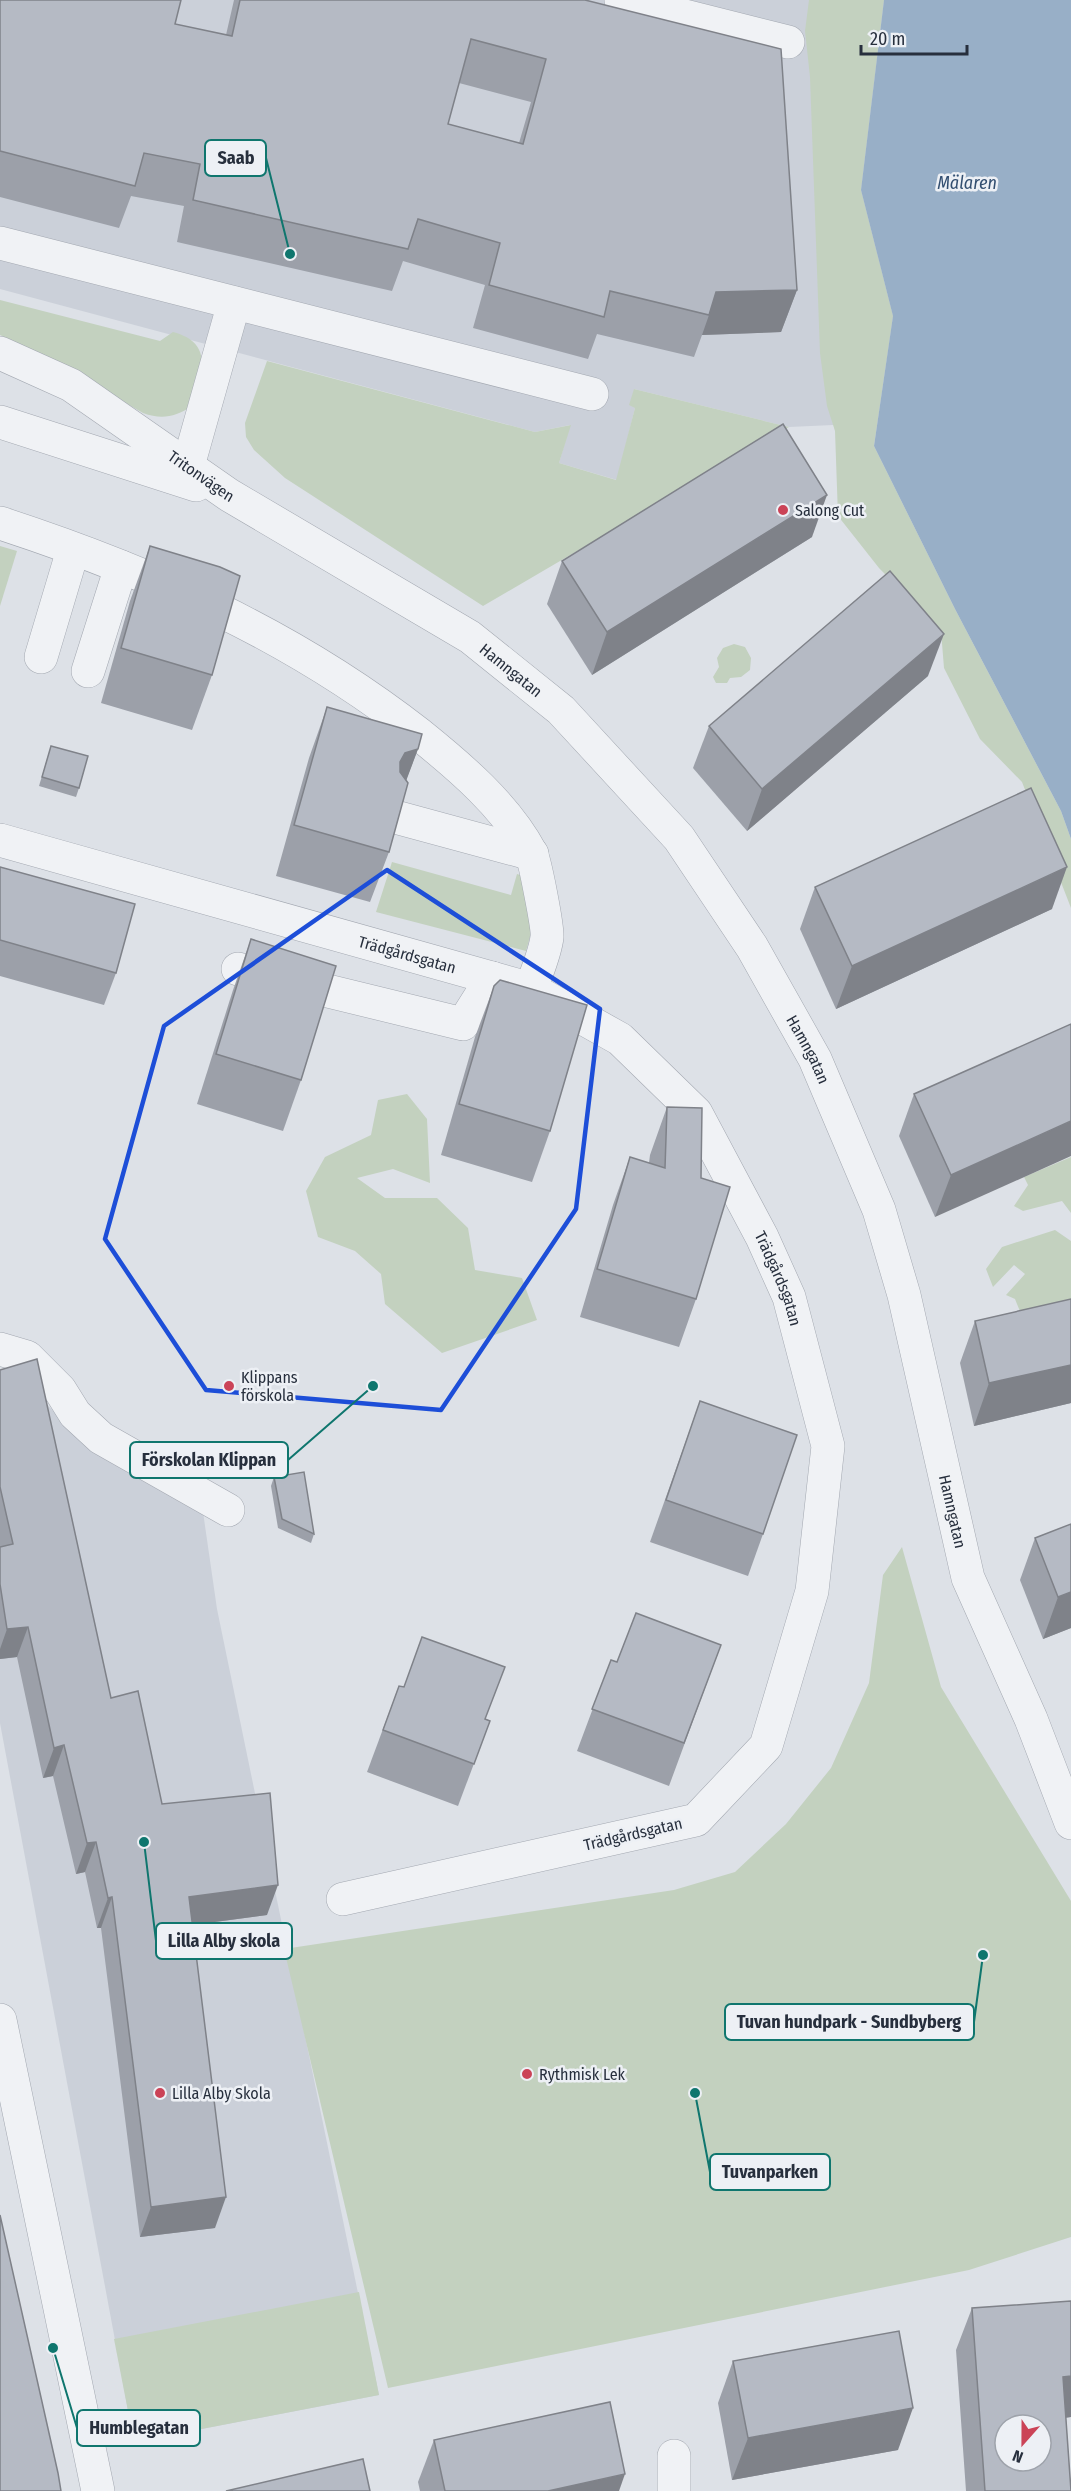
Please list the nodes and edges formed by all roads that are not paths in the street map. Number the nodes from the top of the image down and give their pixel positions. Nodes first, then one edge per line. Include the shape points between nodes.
1 (621, 0) edge
2 (788, 42) dead end
3 (0, 243) edge
4 (234, 303) junction
5 (0, 353) edge
6 (592, 394) dead end
7 (0, 422) edge
8 (188, 466) junction
9 (229, 495) junction
10 (0, 523) edge
11 (73, 550) junction
12 (121, 567) junction
13 (40, 657) dead end
14 (88, 671) dead end
15 (399, 818) edge
16 (0, 840) edge
17 (532, 854) junction
18 (238, 969) dead end
19 (492, 978) junction
20 (531, 989) junction
21 (0, 1349) edge
22 (228, 1510) dead end
23 (1071, 1822) edge
24 (343, 1899) dead end
25 (0, 2020) edge
26 (674, 2456) dead end
27 (98, 2491) edge
28 (674, 2491) edge

1 - 2 street
3 - 4 street
4 - 6 street
4 - 8 street
5 - 8 street, Tritonvägen via 71,385
7 - 9 street, Tritonvägen
8 - 9 street, Tritonvägen
9 - 23 street, Hamngatan via 470,637 561,710 679,838 752,947 815,1059 879,1210 904,1295 968,1578
10 - 11 street
11 - 12 street
11 - 13 street
12 - 14 street
12 - 17 street via 258,628 372,698 453,760 502,812
15 - 17 street
16 - 19 street, Trädgårdsgatan
17 - 20 street via 547,936
18 - 19 street via 463,1024
19 - 20 street, Trädgårdsgatan
20 - 24 street, Trädgårdsgatan via 620,1040 696,1113 762,1237 789,1297 828,1446 812,1591 766,1746 696,1820
21 - 22 street via 27,1357 63,1386 75,1414 101,1438
25 - 27 street
26 - 28 street

